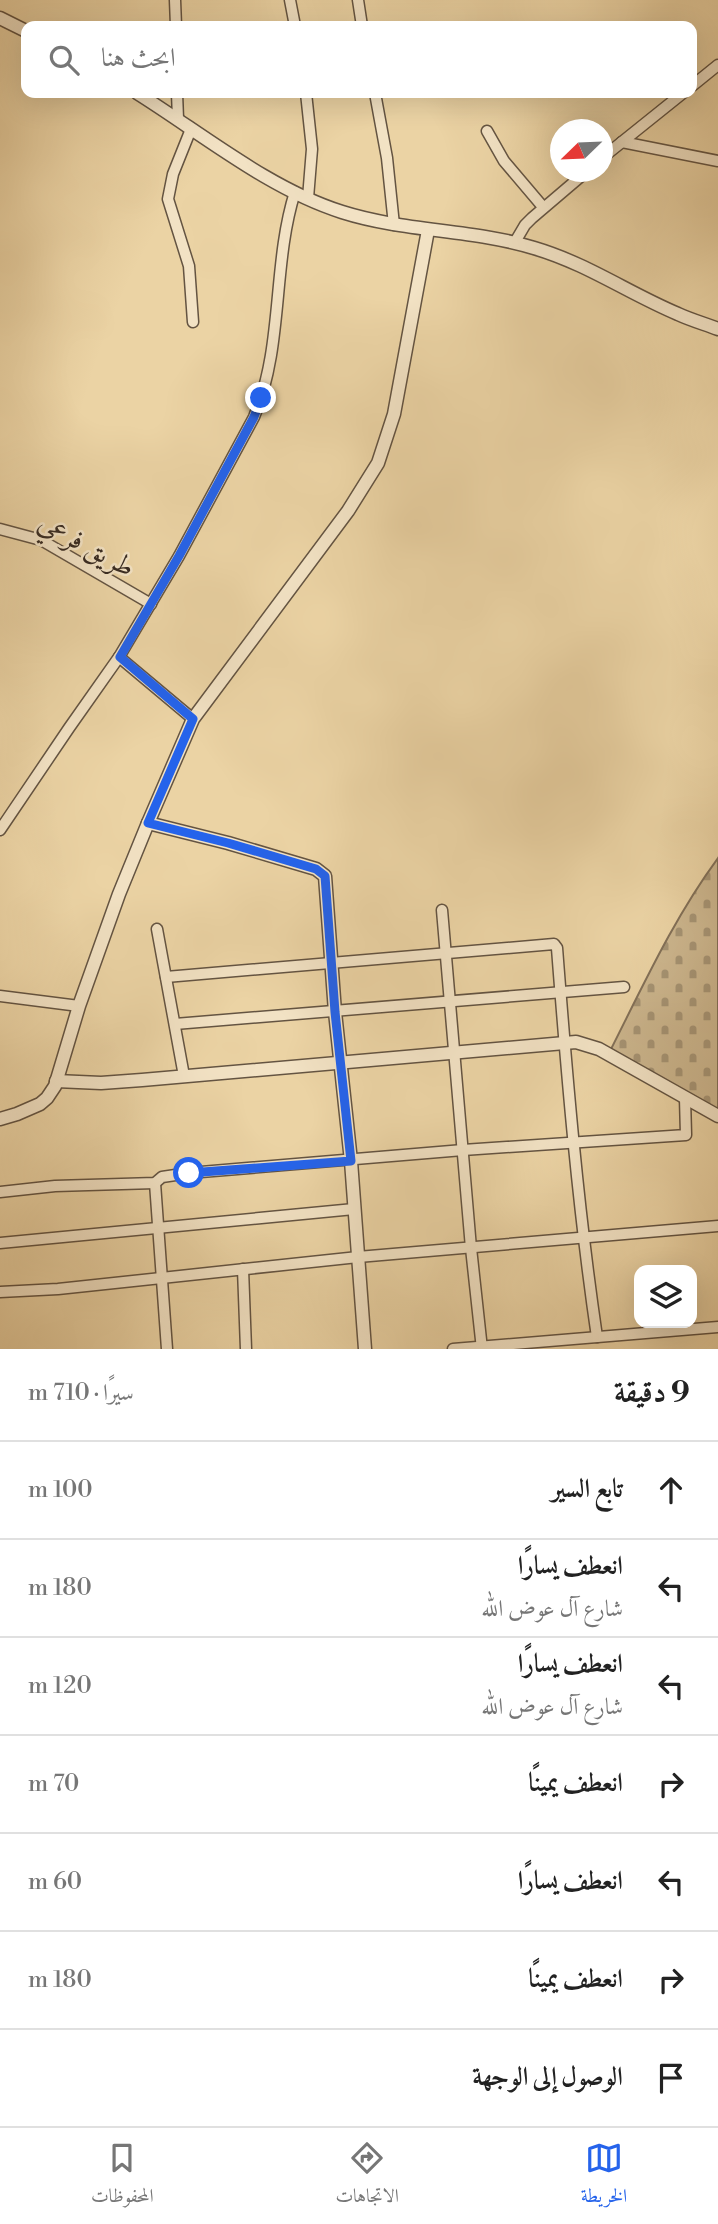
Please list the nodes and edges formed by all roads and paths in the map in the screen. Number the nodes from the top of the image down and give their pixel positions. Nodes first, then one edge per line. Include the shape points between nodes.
1 (175, 0) edge
2 (290, 0) edge
3 (358, 0) edge
4 (0, 18) edge
5 (176, 21) edge
6 (294, 21) edge
7 (361, 21) edge
8 (21, 28) edge
9 (718, 65) edge
10 (697, 82) edge
11 (144, 98) edge
12 (177, 98) edge
13 (307, 98) edge
14 (375, 98) edge
15 (677, 98) edge
16 (178, 119) junction
17 (191, 129) junction
18 (487, 131) dead end
19 (622, 142) junction
20 (613, 150) edge
21 (718, 162) edge
22 (573, 182) edge
23 (295, 192) junction
24 (308, 198) junction
25 (542, 207) junction
26 (394, 225) junction
27 (428, 230) junction
28 (515, 242) junction
29 (193, 322) dead end
30 (718, 329) edge
31 (0, 529) edge
32 (151, 604) junction
33 (120, 657) junction
34 (193, 719) junction
35 (148, 823) junction
36 (0, 830) edge
37 (442, 910) dead end
38 (157, 929) dead end
39 (446, 953) junction
40 (331, 963) junction
41 (166, 977) junction
42 (624, 987) dead end
43 (561, 992) junction
44 (0, 996) edge
45 (449, 1002) junction
46 (79, 1006) junction
47 (335, 1012) junction
48 (175, 1024) junction
49 (565, 1043) junction
50 (454, 1053) junction
51 (340, 1064) junction
52 (184, 1076) junction
53 (57, 1081) junction
54 (685, 1098) junction
55 (718, 1116) edge
56 (0, 1119) edge
57 (574, 1142) junction
58 (463, 1150) junction
59 (351, 1161) junction
60 (155, 1183) junction
61 (0, 1192) edge
62 (354, 1209) junction
63 (718, 1226) edge
64 (157, 1229) junction
65 (583, 1238) junction
66 (0, 1243) edge
67 (471, 1248) junction
68 (358, 1257) junction
69 (243, 1269) junction
70 (162, 1277) junction
71 (0, 1292) edge
72 (718, 1327) edge
73 (594, 1341) edge
74 (482, 1348) edge
75 (167, 1349) edge
76 (246, 1349) edge
77 (365, 1349) edge
78 (453, 1349) edge

1 - 5 street
2 - 6 street
3 - 7 street
4 - 8 street
9 - 10 street
11 - 16 street
12 - 16 street
13 - 24 street via 312,149
14 - 26 street
15 - 19 street
16 - 17 street
17 - 23 street
17 - 29 street via 168,199 189,266
18 - 25 street via 504,161
19 - 20 street
19 - 21 street
22 - 25 street
23 - 24 street
23 - 32 street via 273,343 258,406
24 - 26 street
25 - 28 street
26 - 27 street
27 - 28 street
27 - 34 street via 394,414 378,463 348,511
28 - 30 street via 593,270 679,315
31 - 32 street, طريق فرعي via 41,540
32 - 33 street
33 - 34 street
33 - 36 street
34 - 35 street
35 - 40 street via 322,872
35 - 46 street
37 - 39 street
38 - 41 street
39 - 40 street
39 - 43 street via 553,943
39 - 45 street
40 - 41 street
40 - 47 street
41 - 48 street
42 - 43 street
43 - 45 street
43 - 49 street
44 - 46 street
45 - 47 street
45 - 50 street
46 - 53 street
47 - 48 street
47 - 51 street
48 - 52 street
49 - 50 street
49 - 54 street via 599,1049
49 - 57 street
50 - 51 street
50 - 58 street
51 - 52 street
51 - 59 street
52 - 53 street via 101,1083
53 - 56 street via 40,1104
54 - 55 street
54 - 57 street via 685,1135
57 - 58 street
57 - 65 street
58 - 59 street
58 - 67 street
59 - 60 street via 189,1173 162,1177
59 - 62 street
60 - 61 street
60 - 64 street
62 - 64 street
62 - 68 street
63 - 65 street
64 - 66 street
64 - 70 street
65 - 67 street
65 - 73 street
67 - 68 street
67 - 74 street
68 - 69 street
68 - 77 street
69 - 70 street
69 - 76 street
70 - 71 street
70 - 75 street
72 - 73 street
73 - 74 street
74 - 78 street

